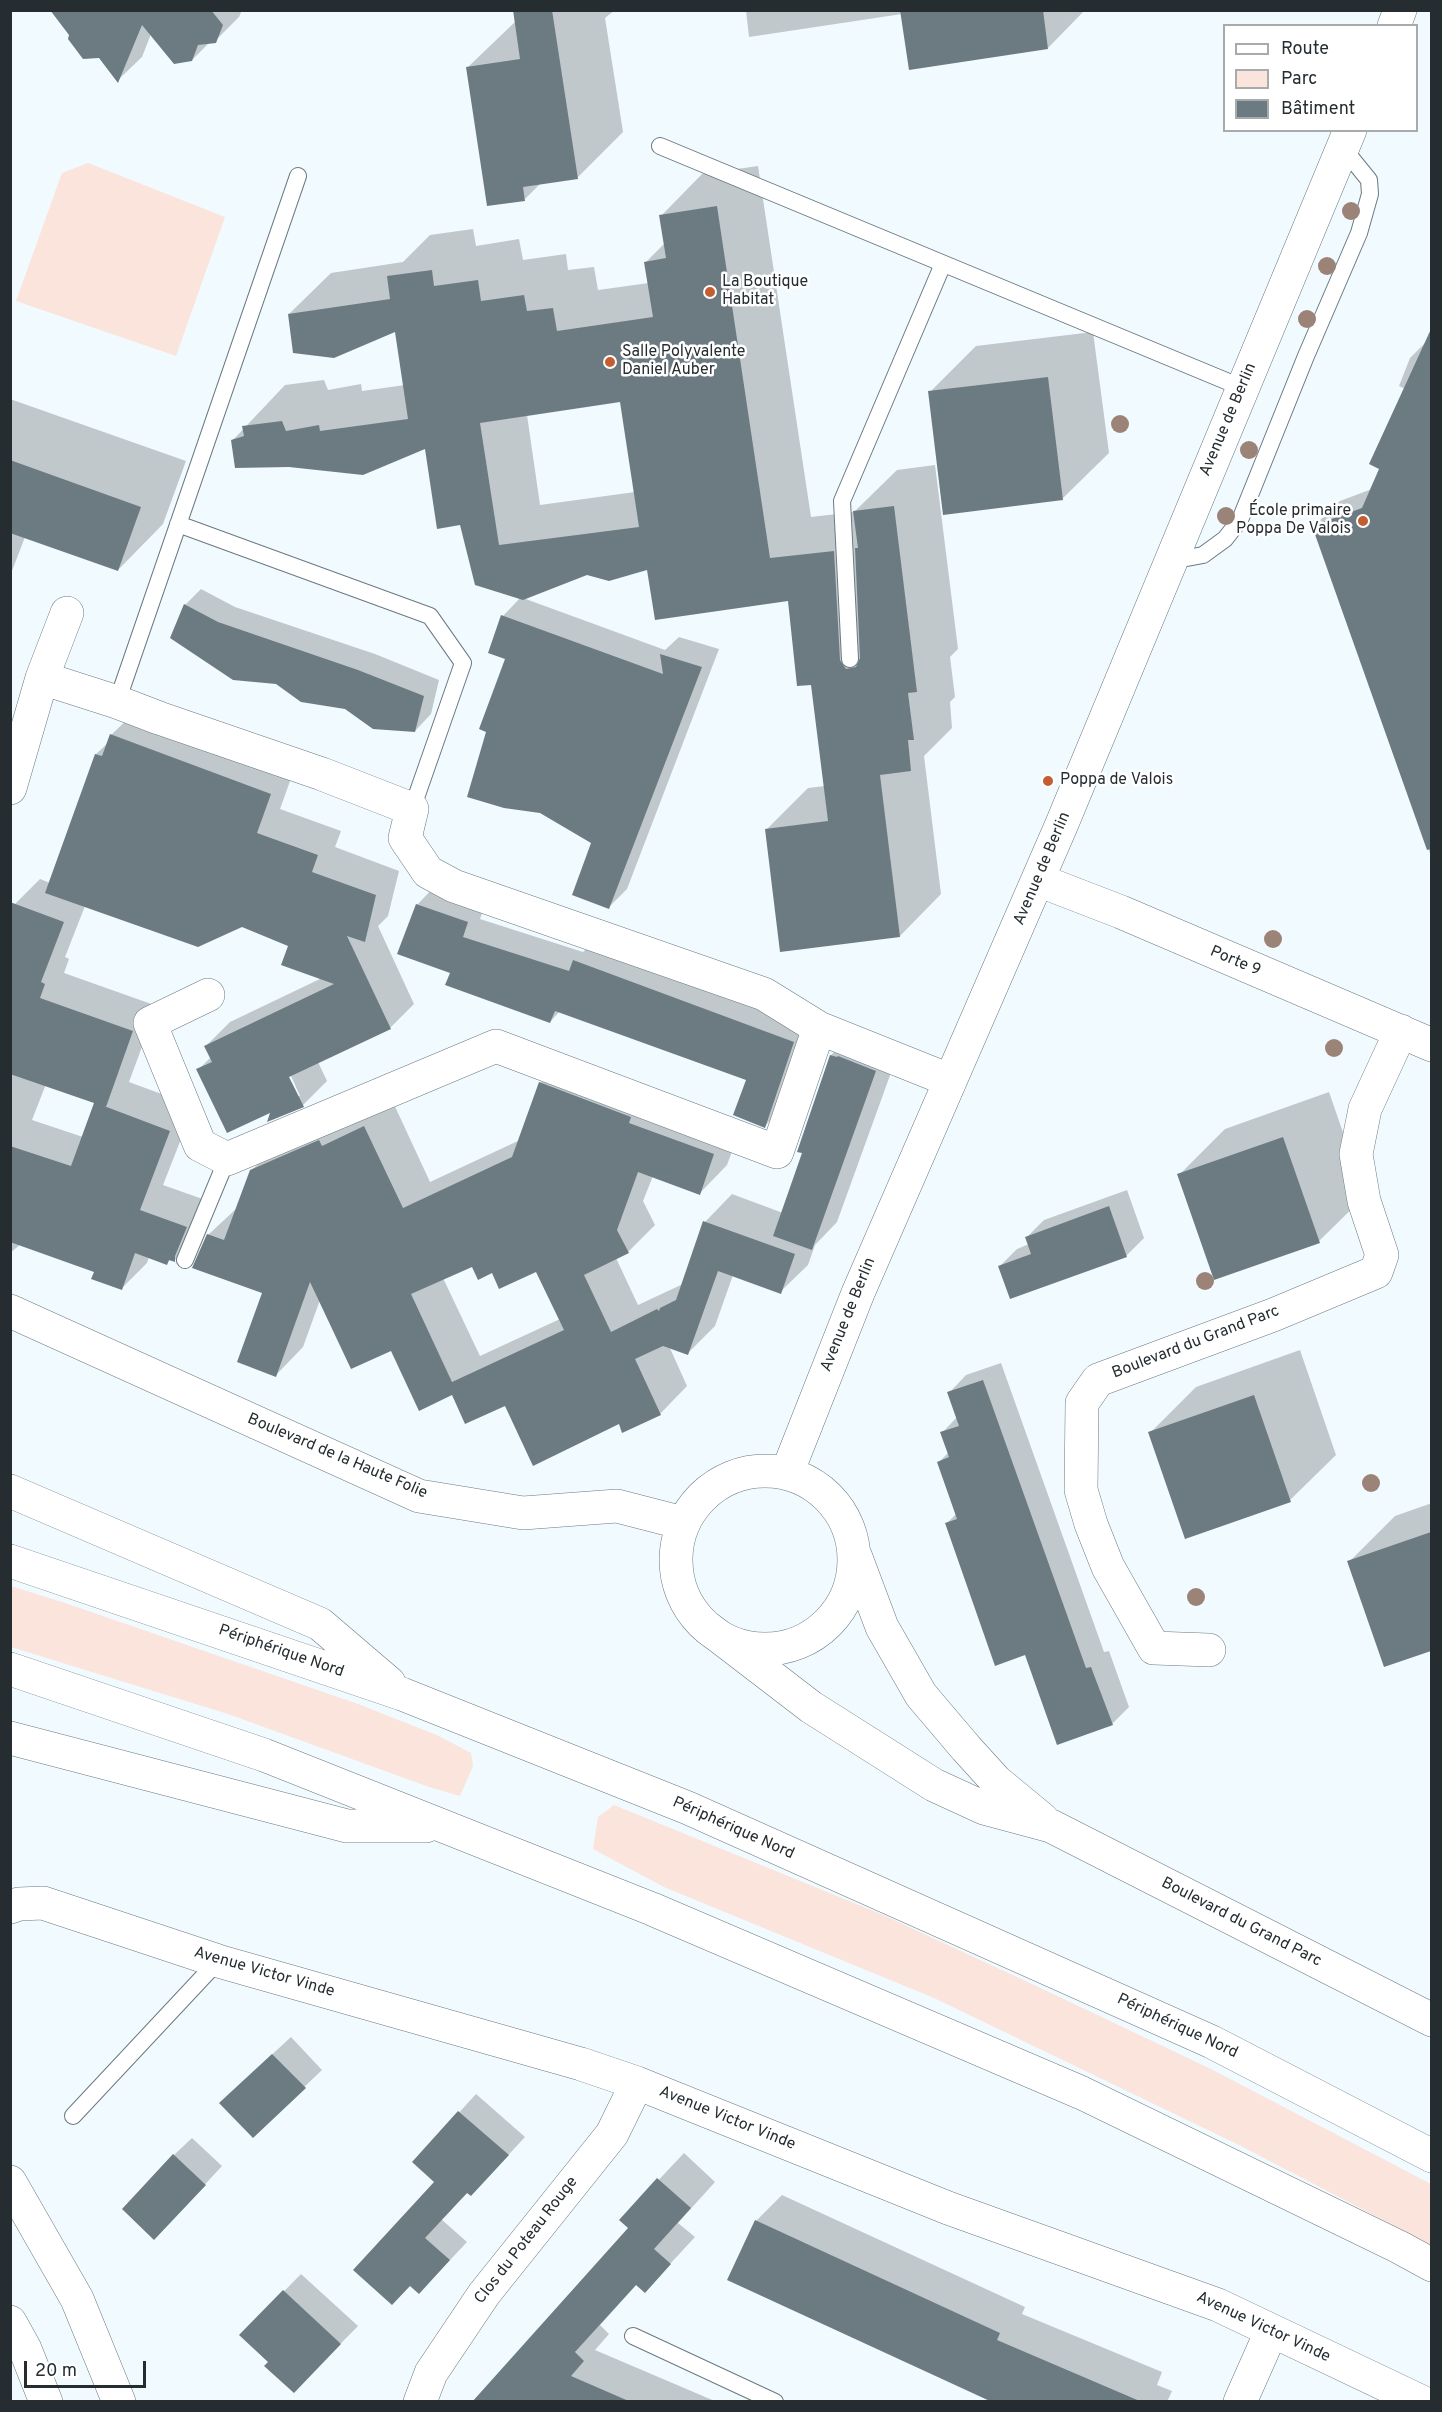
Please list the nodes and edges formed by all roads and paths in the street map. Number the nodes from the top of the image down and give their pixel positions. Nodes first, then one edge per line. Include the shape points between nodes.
1 (1347, 139) edge
2 (660, 146) dead end
3 (298, 176) dead end
4 (943, 264) junction
5 (1243, 388) junction
6 (178, 524) junction
7 (1171, 561) junction
8 (67, 614) dead end
9 (850, 659) dead end
10 (42, 678) junction
11 (117, 702) junction
12 (10, 788) edge
13 (412, 809) junction
14 (1038, 880) junction
15 (208, 995) dead end
16 (819, 1028) junction
17 (1401, 1031) junction
18 (1431, 1045) edge
19 (949, 1080) junction
20 (226, 1159) junction
21 (185, 1260) dead end
22 (10, 1311) edge
23 (787, 1473) junction
24 (10, 1491) edge
25 (683, 1523) junction
26 (853, 1550) junction
27 (10, 1561) edge
28 (708, 1628) junction
29 (1209, 1650) dead end
30 (10, 1669) edge
31 (402, 1694) junction
32 (10, 1738) edge
33 (444, 1826) junction
34 (1051, 1826) junction
35 (10, 1907) edge
36 (218, 1961) junction
37 (1431, 2020) edge
38 (638, 2083) junction
39 (73, 2116) dead end
40 (1431, 2156) edge
41 (10, 2182) edge
42 (1431, 2265) edge
43 (10, 2322) edge
44 (1271, 2332) junction
45 (633, 2336) dead end
46 (46, 2402) edge
47 (119, 2402) edge
48 (420, 2402) edge
49 (775, 2402) edge
50 (1240, 2402) edge
51 (1422, 2402) edge

1 - 5 main road, Avenue de Berlin
1 - 7 lane via 1369,180 1370,194 1362,223 1240,520 1225,539 1203,555
2 - 4 lane
3 - 6 lane
4 - 5 lane
4 - 9 lane via 842,501
5 - 7 main road, Avenue de Berlin
6 - 11 lane
6 - 13 lane via 430,616 463,663
7 - 14 main road, Avenue de Berlin
8 - 10 main road
10 - 11 main road
10 - 12 main road
11 - 13 main road
13 - 16 main road via 405,838 428,872 454,886 764,994
14 - 17 main road, Porte 9
14 - 19 main road, Avenue de Berlin
15 - 20 main road via 150,1023 200,1145
16 - 19 main road
16 - 20 main road via 777,1152 496,1046
17 - 18 main road, Porte 9
17 - 29 main road, Boulevard du Grand Parc via 1365,1109 1356,1154 1364,1201 1382,1255 1376,1272 1098,1380 1082,1403 1081,1490 1108,1567 1154,1648
19 - 23 main road, Avenue de Berlin
20 - 21 lane
22 - 25 main road, Boulevard de la Haute Folie via 419,1496 523,1513 617,1506
23 - 25 main road via 767,1470 726,1479 694,1505
23 - 26 main road via 827,1496 849,1530
24 - 31 main road via 320,1624
25 - 28 main road via 677,1543 678,1582 695,1615
26 - 28 main road via 849,1588 841,1606 815,1633 798,1642 761,1649 742,1646
26 - 34 main road, Boulevard du Grand Parc via 882,1628 921,1695 996,1781
27 - 31 main road, Périphérique Nord
28 - 34 main road, Boulevard du Grand Parc via 811,1707 934,1785 984,1808
30 - 33 main road via 264,1755
31 - 40 main road, Périphérique Nord via 688,1808 1137,2008 1212,2042
32 - 33 main road via 347,1826
33 - 42 main road via 1082,2093
34 - 37 main road, Boulevard du Grand Parc
35 - 36 main road, Avenue Victor Vinde via 43,1903
36 - 38 main road, Avenue Victor Vinde
36 - 39 lane
38 - 44 main road, Avenue Victor Vinde via 948,2208 1218,2305
38 - 48 main road, Clos du Poteau Rouge via 612,2134 484,2294 431,2373
41 - 47 main road via 77,2299
43 - 46 main road
44 - 50 main road
44 - 51 main road, Avenue Victor Vinde
45 - 49 lane

